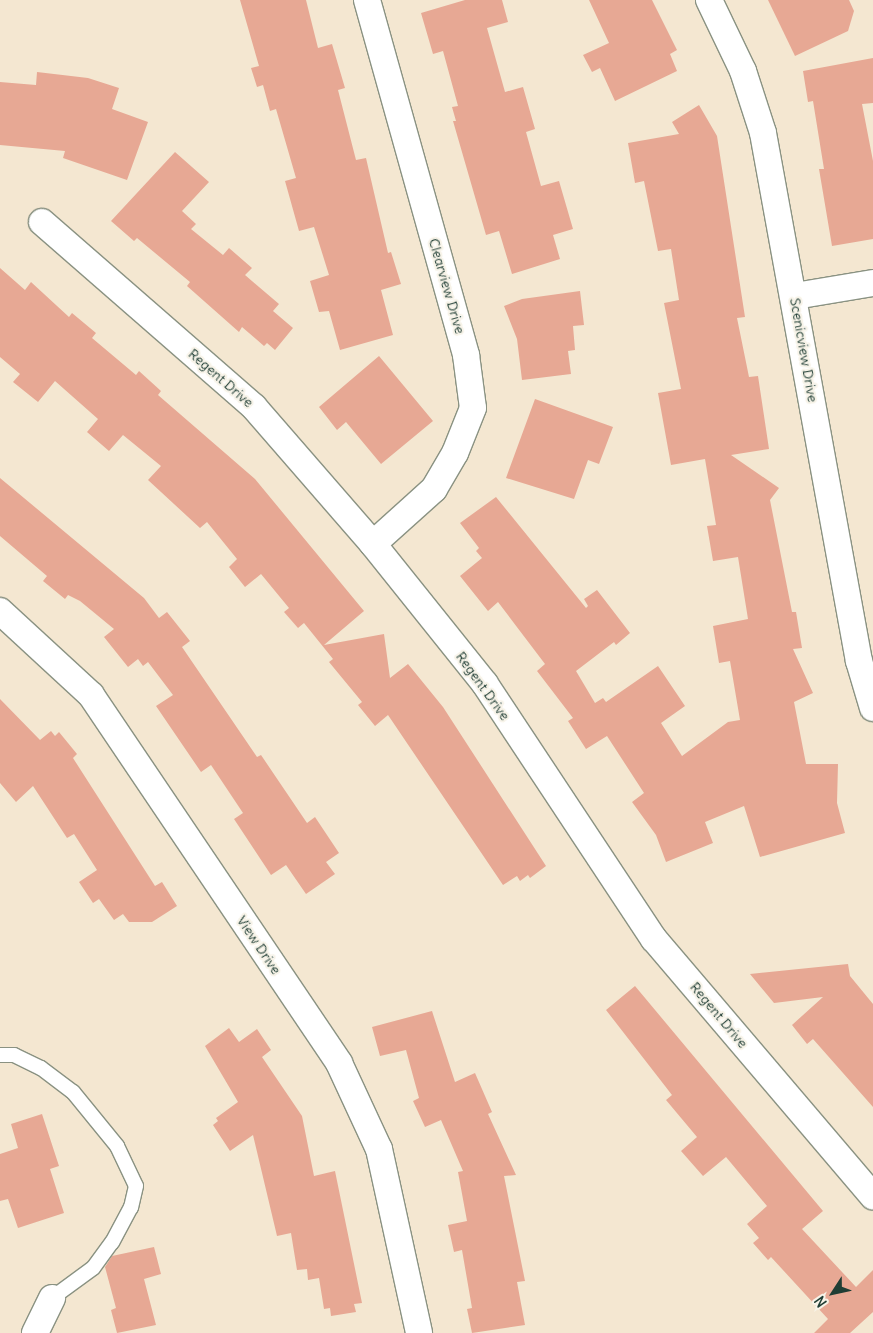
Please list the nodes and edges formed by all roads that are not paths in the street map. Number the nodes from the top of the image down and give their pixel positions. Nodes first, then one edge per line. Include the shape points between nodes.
1 (367, 0) edge
2 (709, 0) edge
3 (42, 222) dead end
4 (873, 283) edge
5 (795, 296) junction
6 (373, 544) junction
7 (0, 611) edge
8 (873, 708) edge
9 (0, 1055) edge
10 (873, 1196) edge
11 (52, 1298) joint
12 (36, 1333) edge
13 (419, 1333) edge

1 - 6 street, Clearview Drive via 466,355 473,408 455,453 434,488
2 - 5 street, Scenicview Drive via 743,71 763,133
3 - 6 street, Regent Drive via 254,407
4 - 5 street
5 - 8 street, Scenicview Drive via 859,661
6 - 10 street, Regent Drive via 485,684 654,939
7 - 13 street, View Drive via 92,695 339,1063 379,1149
9 - 11 lane via 14,1055 41,1068 73,1092 117,1146 136,1186 131,1207 112,1242 88,1272
11 - 12 street

